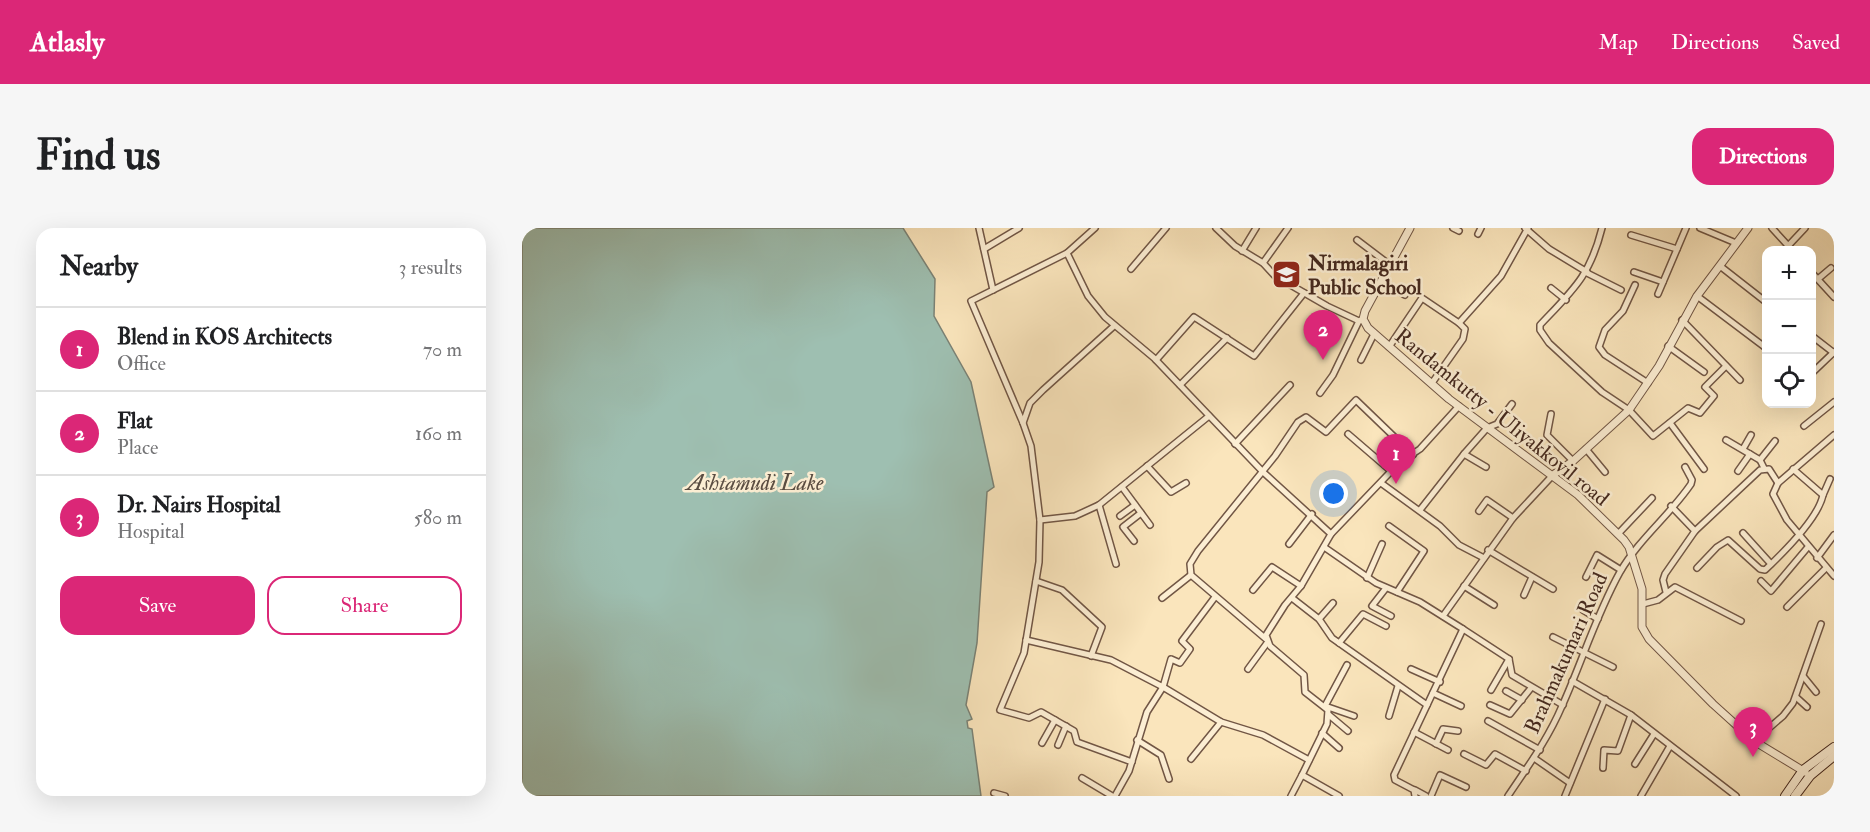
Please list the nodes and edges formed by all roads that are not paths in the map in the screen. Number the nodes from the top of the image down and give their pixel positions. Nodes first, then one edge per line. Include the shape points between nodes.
1 (979, 228) edge
2 (1019, 228) edge
3 (1095, 228) edge
4 (1166, 228) edge
5 (1216, 228) edge
6 (1256, 228) edge
7 (1288, 228) edge
8 (1410, 228) edge
9 (1527, 228) edge
10 (1602, 228) edge
11 (1686, 228) edge
12 (1700, 228) edge
13 (1748, 228) edge
14 (1772, 228) edge
15 (1805, 228) edge
16 (1631, 235) dead end
17 (1357, 240) dead end
18 (1736, 243) junction
19 (1788, 246) edge
20 (1792, 246) edge
21 (984, 249) junction
22 (1677, 249) junction
23 (1242, 250) junction
24 (1067, 253) junction
25 (1263, 263) junction
26 (1390, 265) junction
27 (1719, 266) junction
28 (1831, 268) dead end
29 (1131, 270) dead end
30 (1634, 272) dead end
31 (1587, 273) junction
32 (1818, 279) joint
33 (1382, 280) junction
34 (1663, 282) junction
35 (1635, 285) dead end
36 (1551, 288) dead end
37 (993, 290) junction
38 (1621, 290) dead end
39 (1304, 293) junction
40 (1659, 294) dead end
41 (1405, 295) dead end
42 (1697, 296) junction
43 (1834, 297) edge
44 (1566, 300) junction
45 (1764, 300) edge
46 (1361, 320) junction
47 (1682, 320) junction
48 (1459, 323) junction
49 (1114, 326) junction
50 (1374, 334) junction
51 (1227, 338) junction
52 (1816, 339) edge
53 (1762, 344) edge
54 (1668, 346) junction
55 (1389, 347) junction
56 (1834, 353) edge
57 (1156, 360) junction
58 (1361, 360) dead end
59 (1726, 366) junction
60 (1816, 369) edge
61 (1704, 372) dead end
62 (1740, 380) dead end
63 (1432, 383) junction
64 (1648, 383) junction
65 (1290, 385) dead end
66 (1180, 386) junction
67 (1320, 393) dead end
68 (1834, 402) edge
69 (1512, 404) dead end
70 (1459, 406) junction
71 (1629, 410) junction
72 (1551, 414) dead end
73 (1209, 416) junction
74 (1023, 423) junction
75 (1670, 423) junction
76 (1804, 426) dead end
77 (1487, 428) junction
78 (1348, 434) dead end
79 (1751, 435) dead end
80 (1834, 435) edge
81 (1726, 440) dead end
82 (1775, 441) dead end
83 (1235, 444) junction
84 (1586, 449) junction
85 (1743, 449) junction
86 (1464, 454) junction
87 (1750, 454) junction
88 (1413, 455) junction
89 (1760, 460) junction
90 (1573, 461) junction
91 (1148, 466) junction
92 (1486, 467) dead end
93 (1685, 467) dead end
94 (1764, 468) junction
95 (1704, 469) dead end
96 (1793, 469) junction
97 (1391, 471) junction
98 (1738, 471) dead end
99 (1263, 472) junction
100 (1605, 472) dead end
101 (1553, 475) junction
102 (1830, 479) dead end
103 (1186, 483) dead end
104 (1381, 483) junction
105 (1778, 483) junction
106 (1122, 487) junction
107 (1823, 495) junction
108 (1652, 498) dead end
109 (1099, 505) junction
110 (1135, 505) junction
111 (1671, 506) junction
112 (1420, 510) junction
113 (1479, 511) dead end
114 (1141, 513) junction
115 (1312, 514) junction
116 (1119, 516) dead end
117 (1513, 518) junction
118 (1040, 520) junction
119 (1150, 525) dead end
120 (1389, 526) dead end
121 (1695, 531) junction
122 (1743, 532) dead end
123 (1331, 534) junction
124 (1618, 534) junction
125 (1798, 535) junction
126 (1834, 535) edge
127 (1134, 542) dead end
128 (1289, 544) dead end
129 (1382, 544) dead end
130 (1324, 547) junction
131 (1808, 547) junction
132 (1488, 550) junction
133 (1631, 553) junction
134 (1484, 558) junction
135 (1817, 558) junction
136 (1116, 564) dead end
137 (1771, 564) junction
138 (1696, 568) dead end
139 (1826, 568) junction
140 (1622, 570) junction
141 (1191, 575) junction
142 (1834, 576) edge
143 (1532, 577) junction
144 (1586, 577) dead end
145 (1367, 578) junction
146 (1036, 581) junction
147 (1761, 581) dead end
148 (1301, 586) junction
149 (1464, 586) junction
150 (1386, 588) junction
151 (1553, 589) dead end
152 (1253, 590) dead end
153 (1397, 592) junction
154 (1666, 592) junction
155 (1524, 595) dead end
156 (1215, 597) junction
157 (1162, 598) dead end
158 (1292, 598) junction
159 (1333, 603) dead end
160 (1644, 604) junction
161 (1494, 605) dead end
162 (1787, 607) dead end
163 (1583, 610) dead end
164 (1391, 616) dead end
165 (1443, 616) junction
166 (1319, 619) junction
167 (1598, 619) junction
168 (1741, 621) dead end
169 (1821, 624) dead end
170 (1386, 626) dead end
171 (1463, 629) junction
172 (1553, 637) dead end
173 (1026, 640) junction
174 (1267, 641) junction
175 (1339, 643) junction
176 (1585, 651) junction
177 (1091, 656) junction
178 (1509, 659) junction
179 (1347, 665) dead end
180 (1613, 667) dead end
181 (1248, 669) dead end
182 (1411, 669) dead end
183 (1803, 676) junction
184 (1572, 681) junction
185 (1440, 682) junction
186 (1398, 686) junction
187 (1163, 687) junction
188 (1532, 688) junction
189 (1491, 690) dead end
190 (1506, 691) dead end
191 (1816, 692) dead end
192 (1433, 693) junction
193 (1796, 697) junction
194 (1605, 699) junction
195 (1522, 700) junction
196 (1427, 705) junction
197 (1490, 705) dead end
198 (1563, 705) junction
199 (1325, 706) junction
200 (1461, 706) dead end
201 (1807, 707) dead end
202 (1329, 715) junction
203 (1630, 715) junction
204 (1354, 716) dead end
205 (1389, 716) dead end
206 (1055, 720) junction
207 (1221, 722) junction
208 (1488, 722) dead end
209 (1066, 726) junction
210 (1347, 731) dead end
211 (1458, 731) dead end
212 (1414, 732) junction
213 (1322, 733) junction
214 (1654, 734) junction
215 (1137, 740) junction
216 (1754, 741) junction
217 (1042, 743) dead end
218 (1436, 744) junction
219 (1058, 745) dead end
220 (1670, 746) junction
221 (1834, 747) edge
222 (1339, 748) dead end
223 (1448, 750) dead end
224 (1540, 750) junction
225 (1464, 754) dead end
226 (1834, 756) edge
227 (1534, 758) junction
228 (1191, 759) dead end
229 (1309, 760) junction
230 (1132, 762) junction
231 (1635, 764) dead end
232 (1603, 768) dead end
233 (1526, 771) junction
234 (1806, 773) junction
235 (1302, 775) junction
236 (1082, 778) dead end
237 (1169, 779) dead end
238 (1570, 783) junction
239 (1466, 787) dead end
240 (994, 793) dead end
241 (1414, 793) edge
242 (1005, 796) edge
243 (1113, 796) edge
244 (1291, 796) edge
245 (1339, 796) edge
246 (1426, 796) edge
247 (1431, 796) edge
248 (1508, 796) edge
249 (1565, 796) edge
250 (1641, 796) edge
251 (1736, 796) edge
252 (1785, 796) edge
253 (1795, 796) edge

1 - 21 street
2 - 21 street
3 - 24 street
4 - 29 street
5 - 23 street
6 - 23 street
7 - 25 street
8 - 26 street
9 - 31 street via 1549,249
9 - 48 street via 1500,276
10 - 31 street
11 - 22 street
12 - 18 street
13 - 18 street
14 - 19 street
15 - 20 street
16 - 22 street
17 - 26 street
18 - 27 street
21 - 37 street
22 - 34 street
23 - 25 street
24 - 37 street
24 - 49 street via 1088,296
25 - 39 street via 1275,276
26 - 33 street
27 - 42 street
27 - 45 street
28 - 32 street
30 - 34 street
31 - 38 street
31 - 44 street
32 - 43 street
33 - 41 street
33 - 46 street
34 - 40 street
35 - 64 street via 1623,311 1605,330 1599,347
36 - 44 street
37 - 74 street via 971,301
39 - 46 street
39 - 51 street via 1254,356
42 - 47 street
42 - 53 street
44 - 71 street via 1540,325 1542,335 1602,392
46 - 50 street, Randamkutty - Uliyakkovil road
46 - 67 street
47 - 54 street
47 - 59 street
48 - 55 street via 1422,298
48 - 63 street via 1465,329 1463,339
49 - 57 street
49 - 74 street via 1030,403
50 - 55 street, Randamkutty - Uliyakkovil road
50 - 58 street
51 - 57 street via 1194,317
51 - 66 street
52 - 56 street
54 - 61 street
54 - 64 street
55 - 63 street, Randamkutty - Uliyakkovil road
56 - 60 street
57 - 66 street
59 - 62 street
59 - 75 street via 1705,387 1714,396 1700,413 1688,408
63 - 70 street, Randamkutty - Uliyakkovil road
64 - 71 street
65 - 83 street
66 - 73 street
68 - 76 street
69 - 77 street via 1497,424
70 - 77 street, Randamkutty - Uliyakkovil road
70 - 88 street
71 - 75 street via 1653,436
71 - 84 street
72 - 90 street via 1547,435
73 - 83 street
73 - 91 street
74 - 118 street
75 - 95 street
77 - 86 street
77 - 101 street, Randamkutty - Uliyakkovil road
78 - 97 street
79 - 85 street
80 - 96 street
81 - 85 street
82 - 89 street
83 - 99 street
84 - 90 street
84 - 100 street
85 - 87 street
86 - 92 street
86 - 112 street
87 - 89 street
87 - 98 street
88 - 97 street
88 - 99 street via 1356,400 1326,432 1303,417
89 - 94 street
90 - 101 street
91 - 103 street via 1171,492
91 - 106 street
93 - 111 street, Brahmakumari Road via 1691,484
94 - 105 street
94 - 121 street
96 - 105 street
96 - 107 street
97 - 104 street
99 - 115 street
99 - 141 street via 1192,558
101 - 117 street
101 - 124 street, Randamkutty - Uliyakkovil road
102 - 107 street
104 - 112 street
104 - 123 street
105 - 125 street via 1773,490 1775,500
106 - 109 street
106 - 110 street
107 - 125 street
108 - 124 street
109 - 118 street via 1075,516
109 - 136 street
110 - 114 street
110 - 116 street
111 - 121 street
111 - 133 street, Brahmakumari Road
112 - 134 street via 1459,545
113 - 117 street via 1487,500
114 - 119 street
114 - 127 street via 1123,527
115 - 123 street
115 - 128 street
117 - 132 street
118 - 146 street
120 - 153 street via 1424,551
121 - 154 street via 1665,574
122 - 137 street
123 - 130 street
124 - 133 street, Randamkutty - Uliyakkovil road
125 - 131 street
125 - 137 street
126 - 135 street
129 - 145 street
130 - 145 street
130 - 148 street
131 - 135 street
131 - 147 street via 1771,591
132 - 134 street
132 - 143 street
133 - 140 street, Brahmakumari Road
133 - 160 street, Randamkutty - Uliyakkovil road
134 - 149 street
135 - 139 street
137 - 138 street via 1760,569 1728,540
139 - 142 street
139 - 162 street
140 - 144 street via 1597,555
140 - 167 street, Brahmakumari Road
141 - 156 street
141 - 157 street
143 - 151 street
143 - 155 street
145 - 150 street
146 - 173 street
146 - 177 street via 1062,590 1102,627
148 - 152 street via 1272,567
148 - 158 street
149 - 161 street
149 - 165 street
150 - 153 street
150 - 164 street via 1372,606
153 - 165 street
154 - 160 street via 1658,600
154 - 168 street via 1675,587
156 - 174 street
156 - 187 street via 1182,640 1190,649 1180,663 1171,659
158 - 166 street
158 - 174 street via 1268,630
159 - 166 street
160 - 216 street, Randamkutty - Uliyakkovil road via 1642,627 1649,639
163 - 167 street
165 - 171 street
166 - 175 street
167 - 176 street, Brahmakumari Road
169 - 183 street
170 - 175 street via 1363,614
171 - 178 street
171 - 185 street
172 - 176 street
173 - 177 street
173 - 206 street via 1000,710 1029,718 1041,712
174 - 181 street
174 - 199 street via 1302,672 1305,692
175 - 186 street
176 - 180 street
176 - 184 street, Brahmakumari Road
177 - 187 street via 1111,660
178 - 188 street via 1510,673
178 - 189 street
179 - 199 street
182 - 185 street
183 - 191 street
183 - 193 street
184 - 194 street
184 - 198 street, Brahmakumari Road
185 - 192 street
186 - 196 street
186 - 205 street
187 - 207 street
187 - 215 street via 1147,712
188 - 195 street
188 - 198 street
190 - 195 street
192 - 196 street
192 - 200 street
193 - 201 street
193 - 216 street via 1783,716
194 - 203 street
194 - 238 street
195 - 197 street via 1510,714
196 - 212 street
198 - 224 street, Brahmakumari Road
199 - 202 street
199 - 204 street
202 - 210 street
202 - 213 street
203 - 214 street
203 - 232 street via 1618,751 1604,750
206 - 209 street
206 - 217 street
207 - 228 street
207 - 229 street via 1263,735
208 - 224 street
209 - 219 street
209 - 230 street via 1074,731 1077,742
211 - 218 street via 1443,729
212 - 218 street
212 - 241 street via 1394,777
213 - 222 street
213 - 229 street
214 - 220 street
214 - 231 street
215 - 230 street
215 - 237 street via 1161,755
216 - 234 street, Randamkutty - Uliyakkovil road
218 - 223 street
220 - 250 street
220 - 251 street
221 - 234 main road
224 - 227 street, Brahmakumari Road
225 - 233 street via 1486,765 1495,754
226 - 234 main road
227 - 233 street, Brahmakumari Road
227 - 238 street
229 - 235 street
230 - 243 street
233 - 248 street, Brahmakumari Road
234 - 252 main road
234 - 253 main road
235 - 244 street
235 - 245 street
236 - 243 street
238 - 249 street
239 - 247 street via 1440,775
240 - 242 street
241 - 246 street

